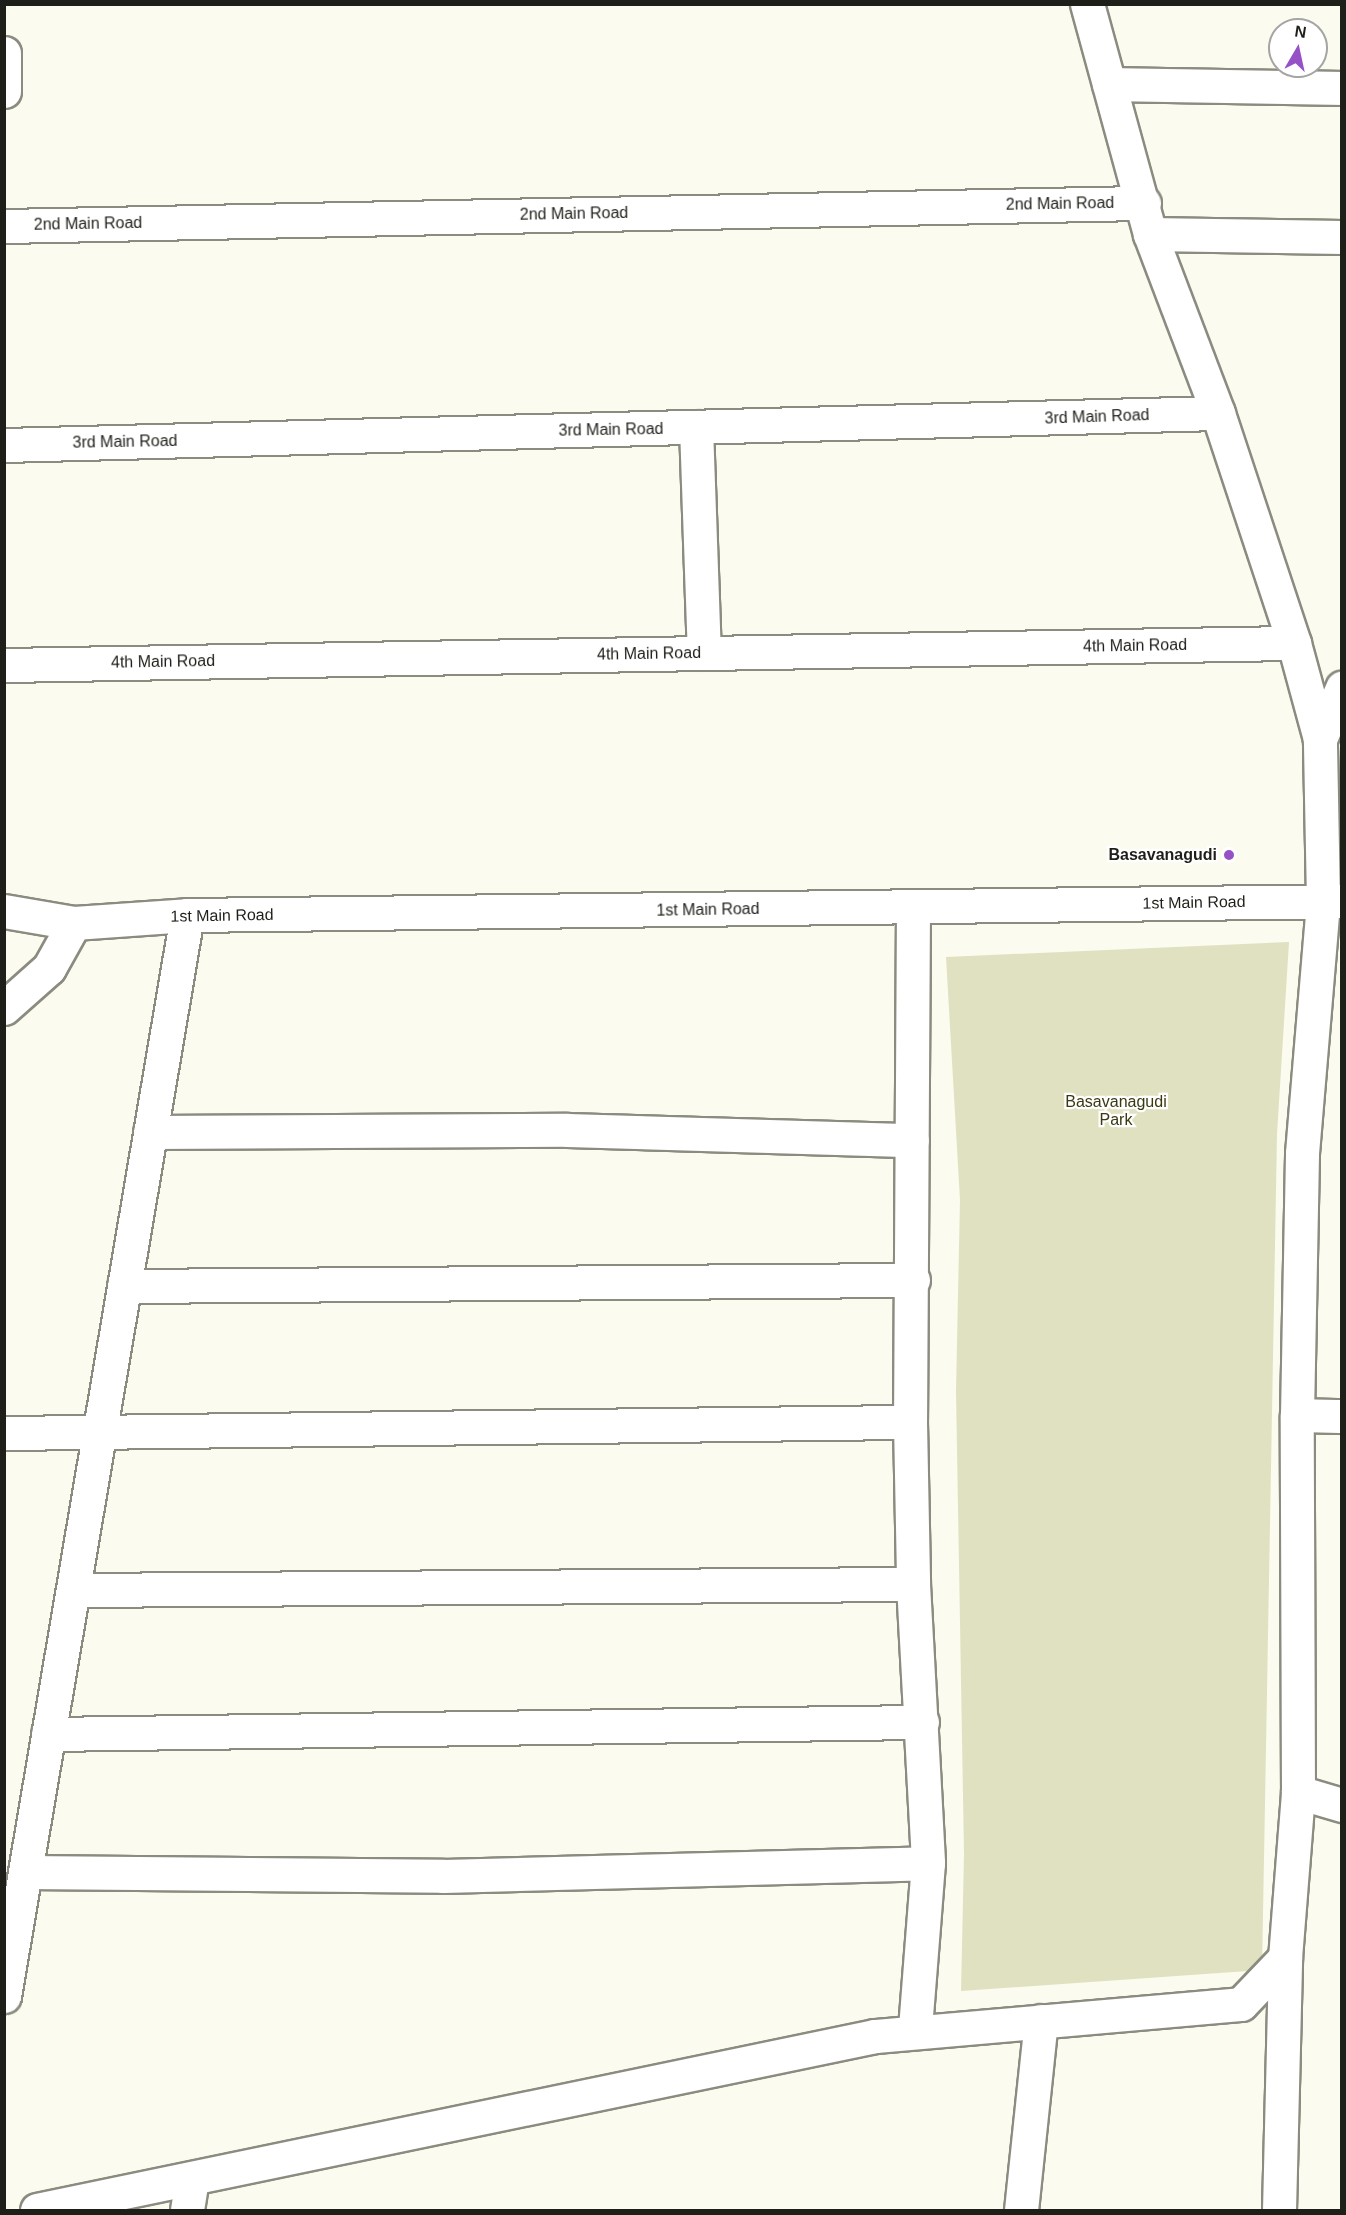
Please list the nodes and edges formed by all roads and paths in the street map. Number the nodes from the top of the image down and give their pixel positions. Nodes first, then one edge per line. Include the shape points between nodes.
1 (1087, 4) edge
2 (4, 53) edge
3 (1110, 84) junction
4 (1341, 88) edge
5 (4, 91) edge
6 (1144, 203) junction
7 (4, 226) edge
8 (1150, 234) junction
9 (1341, 237) edge
10 (1218, 414) junction
11 (696, 428) junction
12 (4, 445) edge
13 (1294, 643) junction
14 (704, 653) junction
15 (4, 665) edge
16 (1341, 688) edge
17 (1320, 740) junction
18 (1332, 901) edge
19 (913, 907) junction
20 (4, 911) edge
21 (187, 915) junction
22 (74, 923) junction
23 (4, 1008) edge
24 (150, 1132) junction
25 (912, 1140) junction
26 (912, 1280) junction
27 (124, 1286) junction
28 (1297, 1415) junction
29 (1341, 1416) edge
30 (910, 1422) junction
31 (4, 1433) edge
32 (99, 1434) junction
33 (913, 1584) junction
34 (73, 1590) junction
35 (922, 1722) junction
36 (48, 1734) junction
37 (1298, 1792) junction
38 (1341, 1805) edge
39 (928, 1863) junction
40 (26, 1872) junction
41 (1285, 1958) junction
42 (4, 1996) edge
43 (1041, 2021) junction
44 (915, 2030) junction
45 (192, 2178) junction
46 (37, 2211) edge
47 (187, 2211) edge
48 (1021, 2211) edge
49 (1279, 2211) edge

1 - 3 street
2 - 5 street
3 - 4 street
3 - 6 street
6 - 7 street, 2nd Main Road
6 - 8 street
8 - 9 street
8 - 10 street
10 - 11 street, 3rd Main Road
10 - 13 street
11 - 12 street, 3rd Main Road
11 - 14 street
13 - 14 street, 4th Main Road
13 - 17 street
14 - 15 street, 4th Main Road
16 - 17 street
17 - 18 street
18 - 19 street, 1st Main Road
18 - 28 street via 1302,1153
19 - 21 street, 1st Main Road
19 - 25 street
20 - 22 street, 1st Main Road
21 - 22 street, 1st Main Road
21 - 24 street
22 - 23 street via 49,968
24 - 25 street via 567,1130
24 - 27 street
25 - 26 street
26 - 27 street
26 - 30 street
27 - 32 street
28 - 29 street
28 - 37 street
30 - 32 street
30 - 33 street
31 - 32 street
32 - 34 street
33 - 34 street
33 - 35 street
34 - 36 street
35 - 36 street
35 - 39 street
36 - 40 street
37 - 38 street
37 - 41 street
39 - 40 street via 443,1876
39 - 44 street
40 - 42 street
41 - 43 street via 1240,2004
41 - 49 street
43 - 44 street
43 - 48 street
44 - 45 street
45 - 46 street
45 - 47 street

